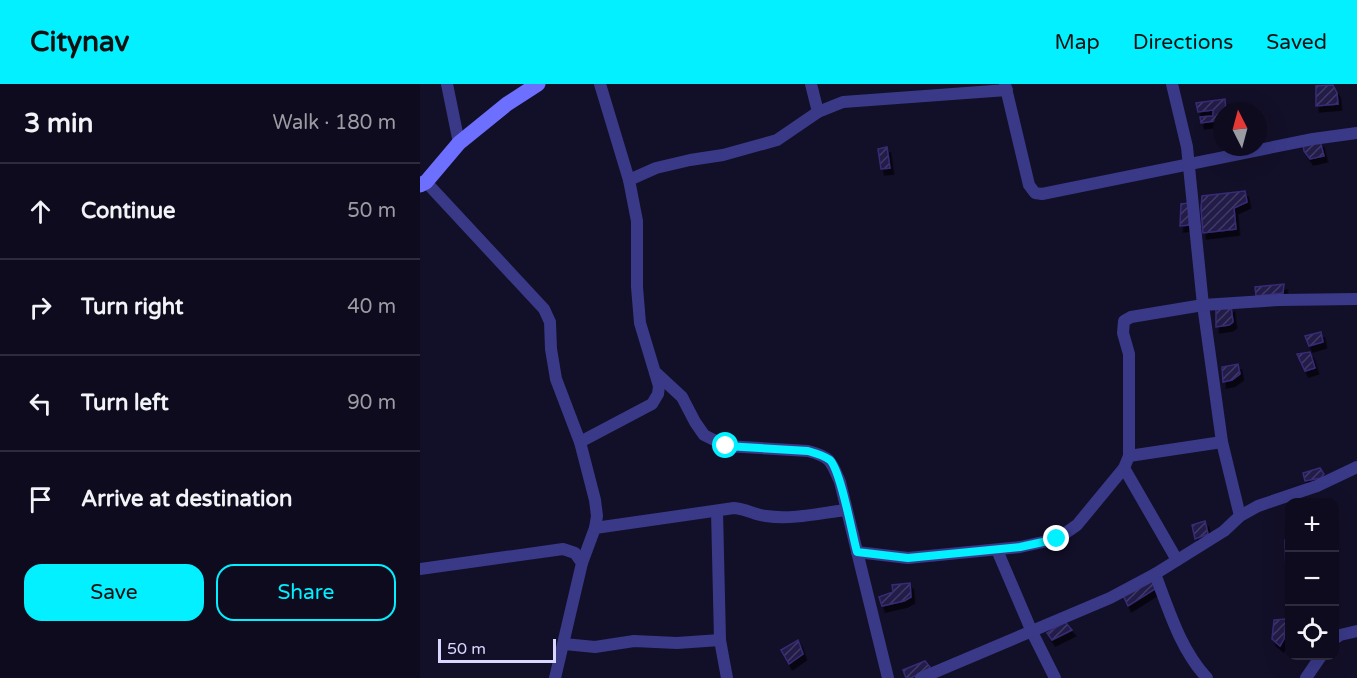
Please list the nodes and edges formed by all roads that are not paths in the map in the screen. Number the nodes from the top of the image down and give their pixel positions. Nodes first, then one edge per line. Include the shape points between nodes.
1 (447, 84) edge
2 (538, 84) edge
3 (600, 84) edge
4 (811, 84) edge
5 (1172, 84) edge
6 (1006, 87) edge
7 (818, 112) junction
8 (1357, 133) edge
9 (459, 143) junction
10 (1189, 165) junction
11 (629, 180) junction
12 (423, 184) edge
13 (1357, 299) edge
14 (1203, 305) junction
15 (655, 372) junction
16 (580, 442) junction
17 (1222, 442) junction
18 (1127, 462) junction
19 (1357, 467) edge
20 (846, 510) junction
21 (717, 511) junction
22 (1240, 516) junction
23 (595, 528) junction
24 (997, 550) junction
25 (857, 552) junction
26 (1177, 560) junction
27 (582, 563) junction
28 (420, 569) edge
29 (1155, 574) junction
30 (1357, 631) edge
31 (1032, 632) junction
32 (1339, 636) edge
33 (720, 640) junction
34 (564, 644) junction
35 (1318, 660) edge
36 (555, 678) edge
37 (727, 678) edge
38 (888, 678) edge
39 (921, 678) edge
40 (1055, 678) edge
41 (1207, 678) edge
42 (1306, 678) edge

1 - 9 street
2 - 9 street
3 - 11 street
4 - 7 street
5 - 10 street
6 - 7 street via 843,102
6 - 10 street via 1029,185 1035,193
7 - 11 street via 777,140 656,168
8 - 10 street
9 - 12 street
10 - 14 street
11 - 15 street via 637,221 640,323
12 - 16 street via 544,309 550,322 556,379
13 - 14 street
14 - 17 street
14 - 18 street via 1124,321 1129,354
15 - 16 street via 659,386 652,404
15 - 20 street via 682,397 704,435 726,446 820,454 831,462
16 - 23 street via 595,500
17 - 18 street
17 - 22 street
18 - 24 street via 1077,525 1057,539
18 - 26 street
19 - 22 street
20 - 21 street via 780,517 741,509
20 - 25 street
21 - 23 street
21 - 33 street
22 - 26 street via 1224,531
23 - 27 street
24 - 25 street via 908,558
24 - 31 street
25 - 38 street
26 - 29 street
27 - 28 street via 575,553 563,549
27 - 34 street
29 - 31 street
29 - 41 street via 1183,645
30 - 32 street
31 - 39 street
31 - 40 street
33 - 34 street via 634,641 595,647
33 - 37 street
34 - 36 street
35 - 42 street

